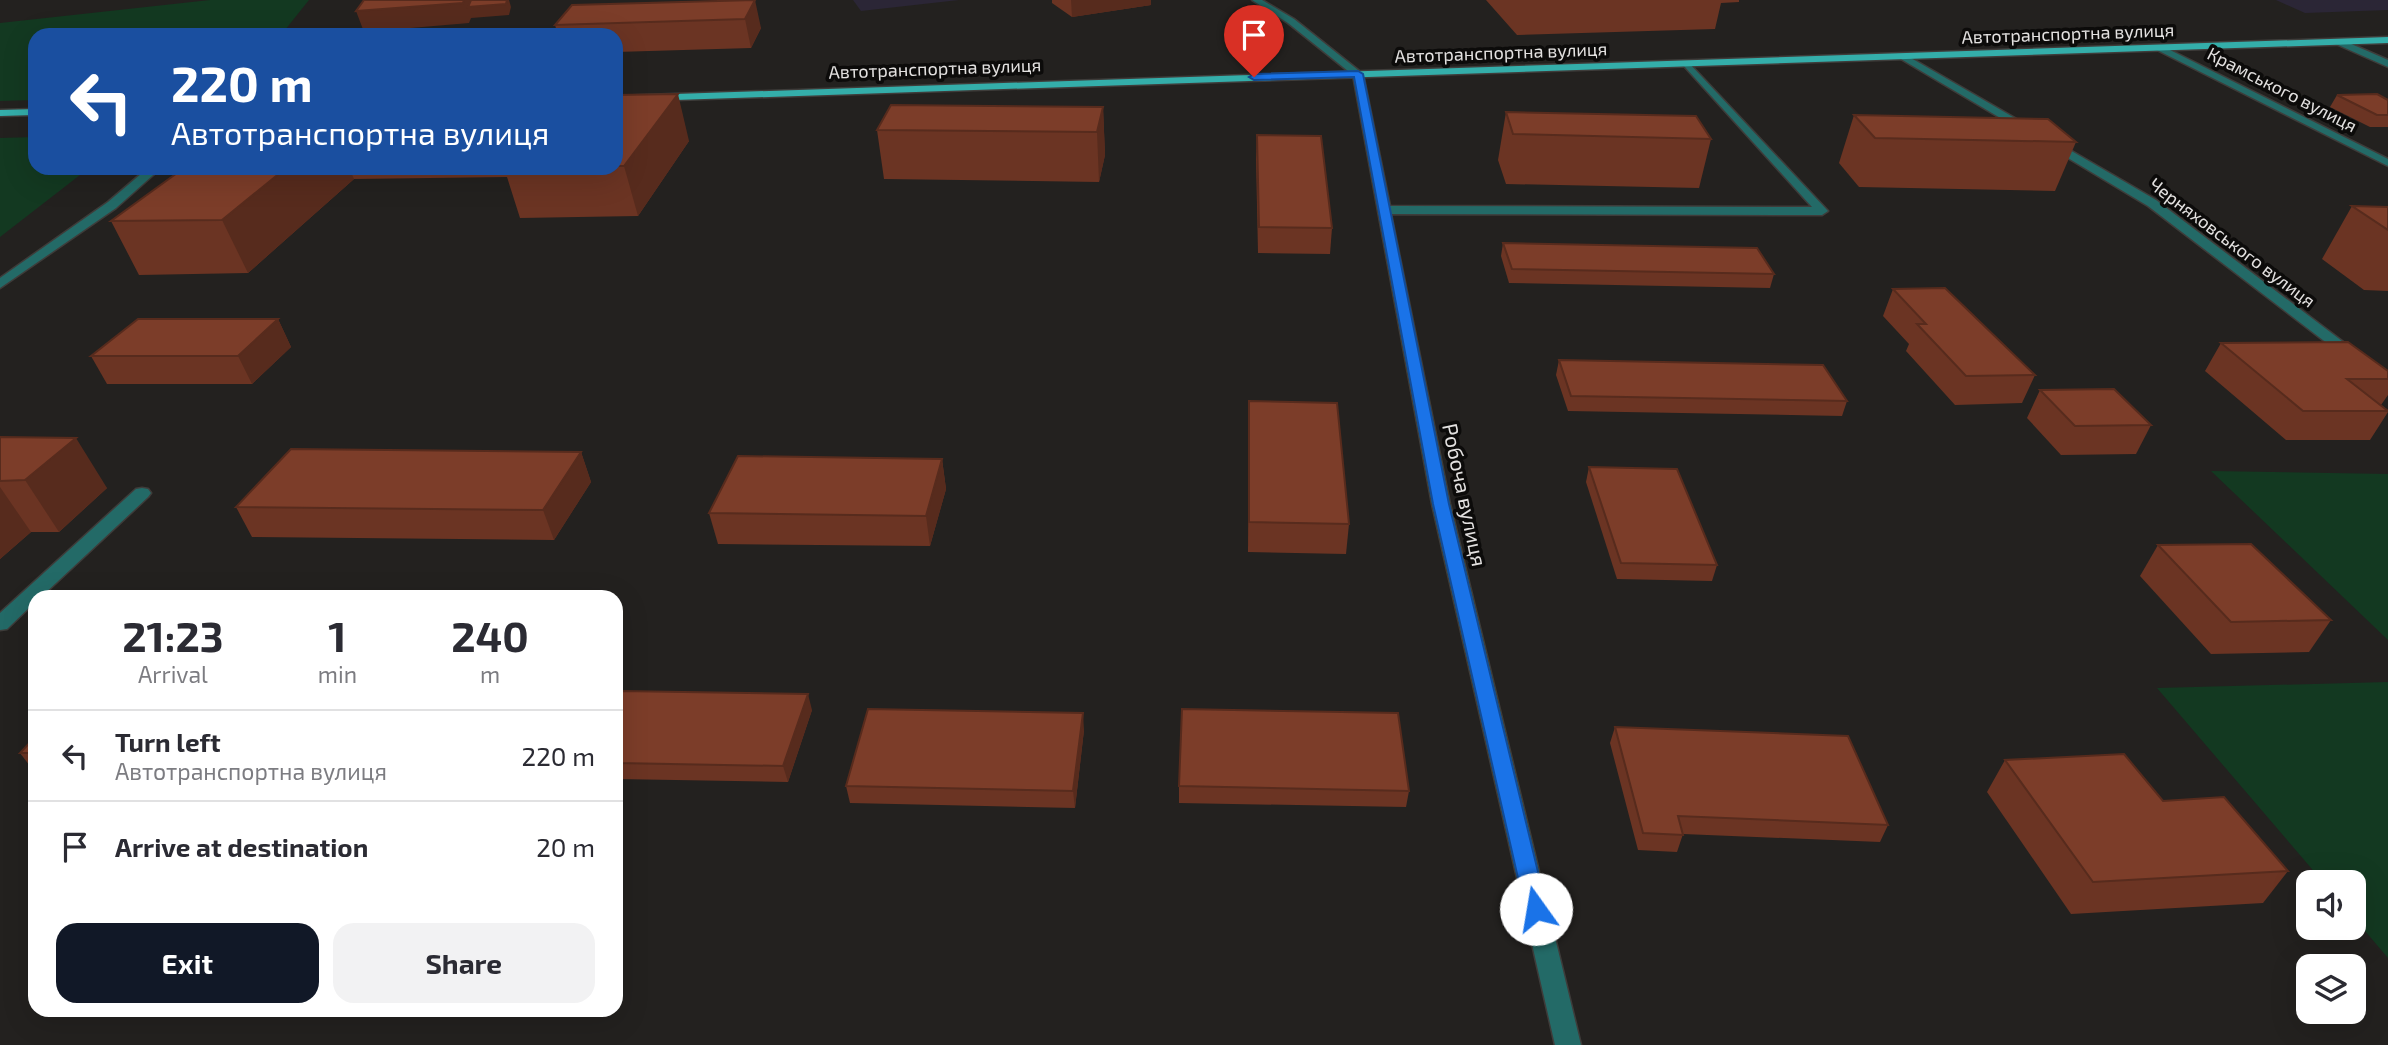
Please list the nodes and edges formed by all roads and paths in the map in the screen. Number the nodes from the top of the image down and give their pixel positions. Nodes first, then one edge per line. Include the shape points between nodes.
1 (1256, 0) edge
2 (2388, 40) edge
3 (2339, 42) junction
4 (2161, 48) junction
5 (1904, 57) junction
6 (1687, 64) junction
7 (2388, 64) edge
8 (1358, 74) junction
9 (623, 99) edge
10 (28, 112) edge
11 (0, 113) edge
12 (2388, 163) edge
13 (147, 175) edge
14 (1385, 210) junction
15 (0, 284) edge
16 (2388, 383) edge
17 (142, 493) dead end
18 (37, 590) edge
19 (28, 598) edge
20 (0, 624) edge
21 (1568, 1045) edge

1 - 8 street via 1291,21
2 - 3 main road, Автотранспортна вулиця
3 - 4 main road, Автотранспортна вулиця
3 - 7 street
4 - 5 main road, Автотранспортна вулиця
4 - 12 street, Крамського вулиця
5 - 6 main road, Автотранспортна вулиця
5 - 16 street, Черняховського вулиця via 2152,202
6 - 8 main road, Автотранспортна вулиця
6 - 14 street via 1822,211
8 - 9 main road, Автотранспортна вулиця
8 - 14 street, Робоча вулиця
10 - 11 main road
13 - 15 street
14 - 21 street, Робоча вулиця via 1441,504
17 - 18 street
19 - 20 street

